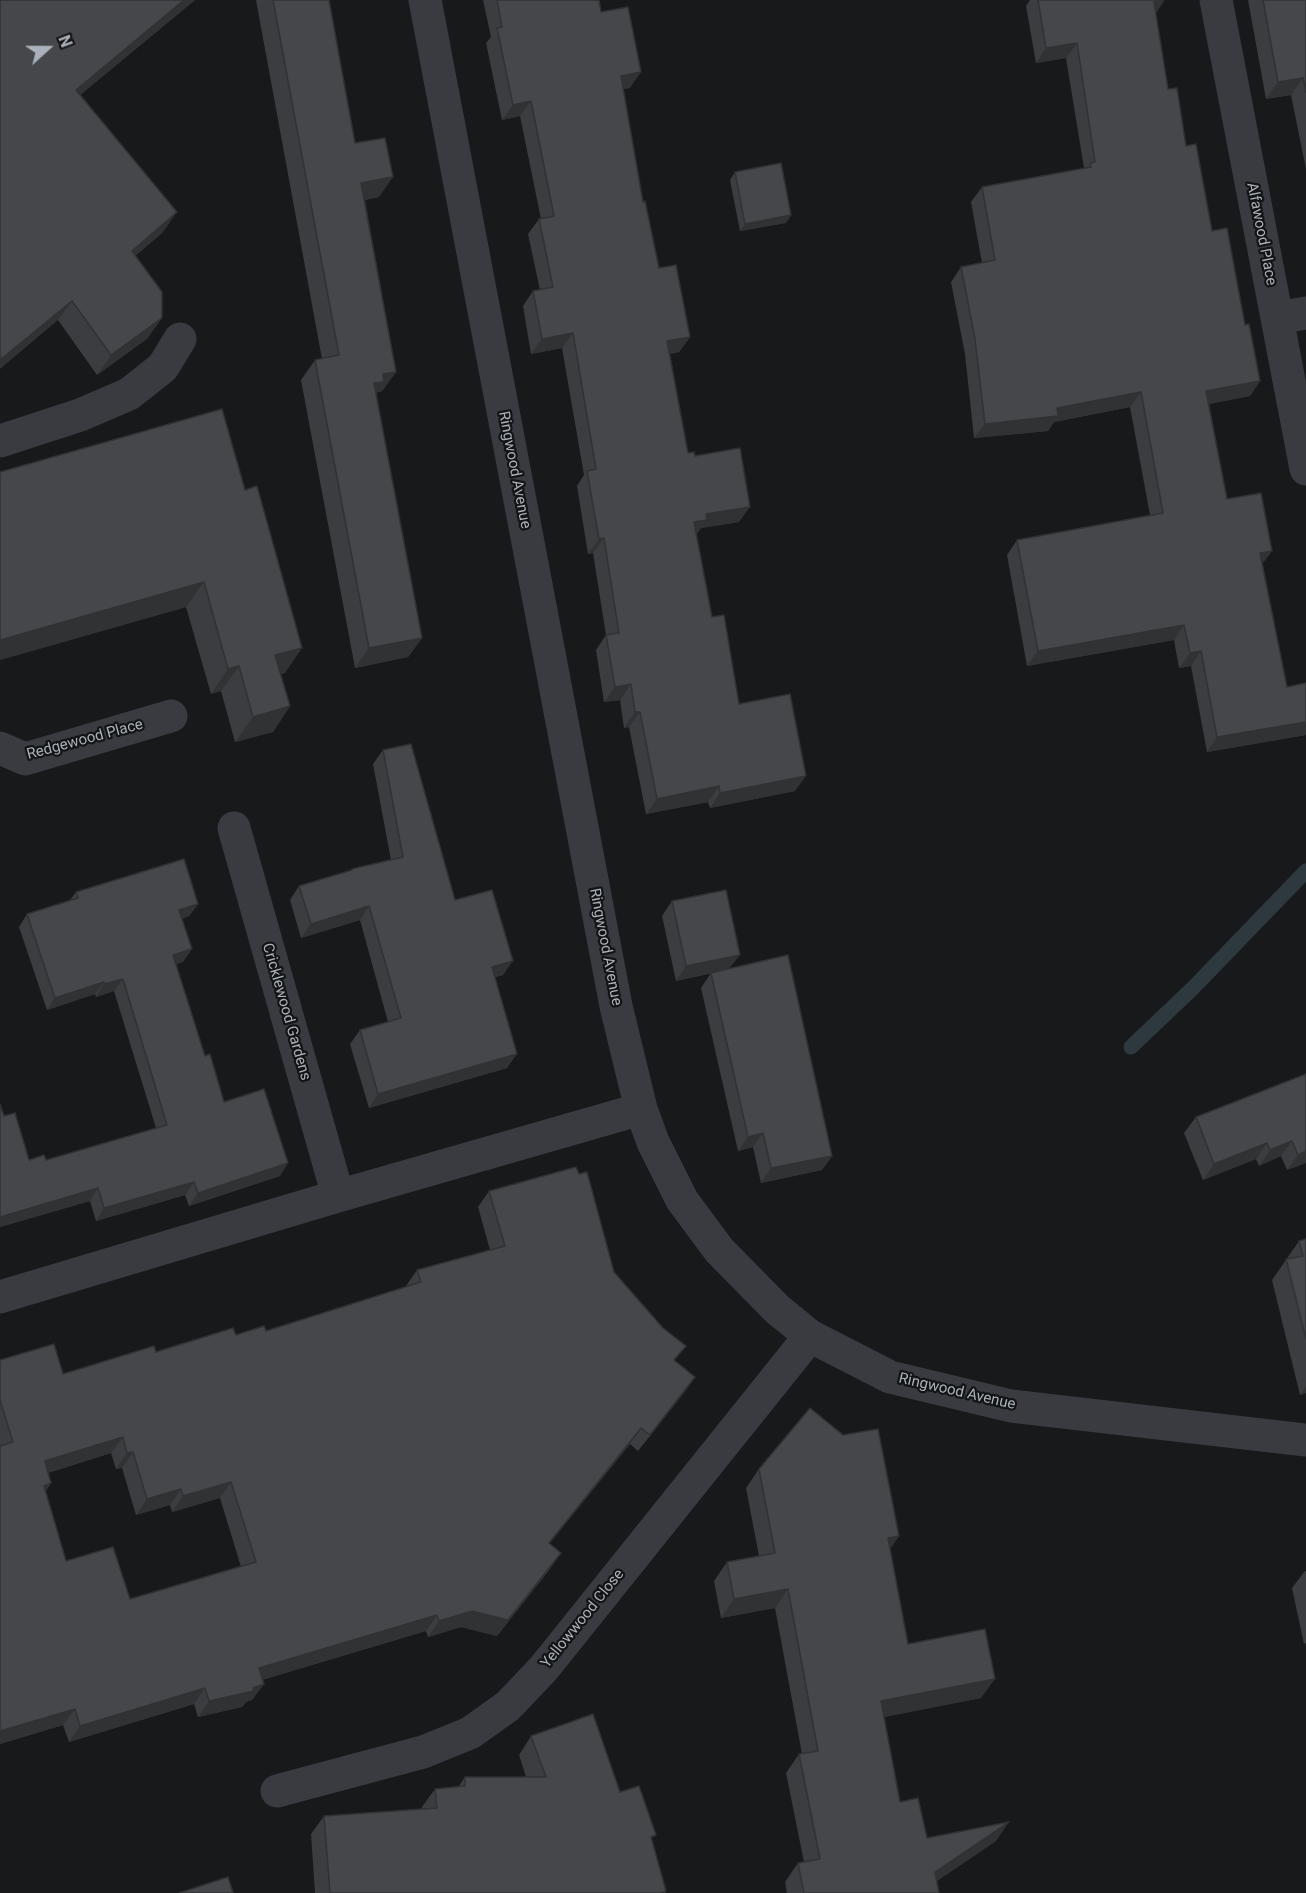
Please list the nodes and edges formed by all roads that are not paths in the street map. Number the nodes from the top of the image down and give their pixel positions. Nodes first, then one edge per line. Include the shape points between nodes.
1 (425, 0) edge
2 (1216, 0) edge
3 (1292, 316) edge
4 (180, 339) dead end
5 (0, 441) edge
6 (1306, 469) edge
7 (171, 716) dead end
8 (0, 748) edge
9 (234, 828) dead end
10 (641, 1109) junction
11 (338, 1196) junction
12 (0, 1297) edge
13 (810, 1336) junction
14 (1306, 1440) edge
15 (277, 1791) dead end

1 - 10 street, Ringwood Avenue via 616,1006
2 - 3 street, Alfawood Place
3 - 6 street, Alfawood Place
4 - 5 street via 163,367 129,394
7 - 8 street, Redgewood Place via 26,759
9 - 11 street, Cricklewood Gardens
10 - 11 street
10 - 13 street, Ringwood Avenue via 682,1200 719,1250 777,1309
11 - 12 street
13 - 14 street, Ringwood Avenue via 891,1377 1011,1406
13 - 15 street, Yellowwood Close via 544,1668 508,1706 470,1733 423,1752

